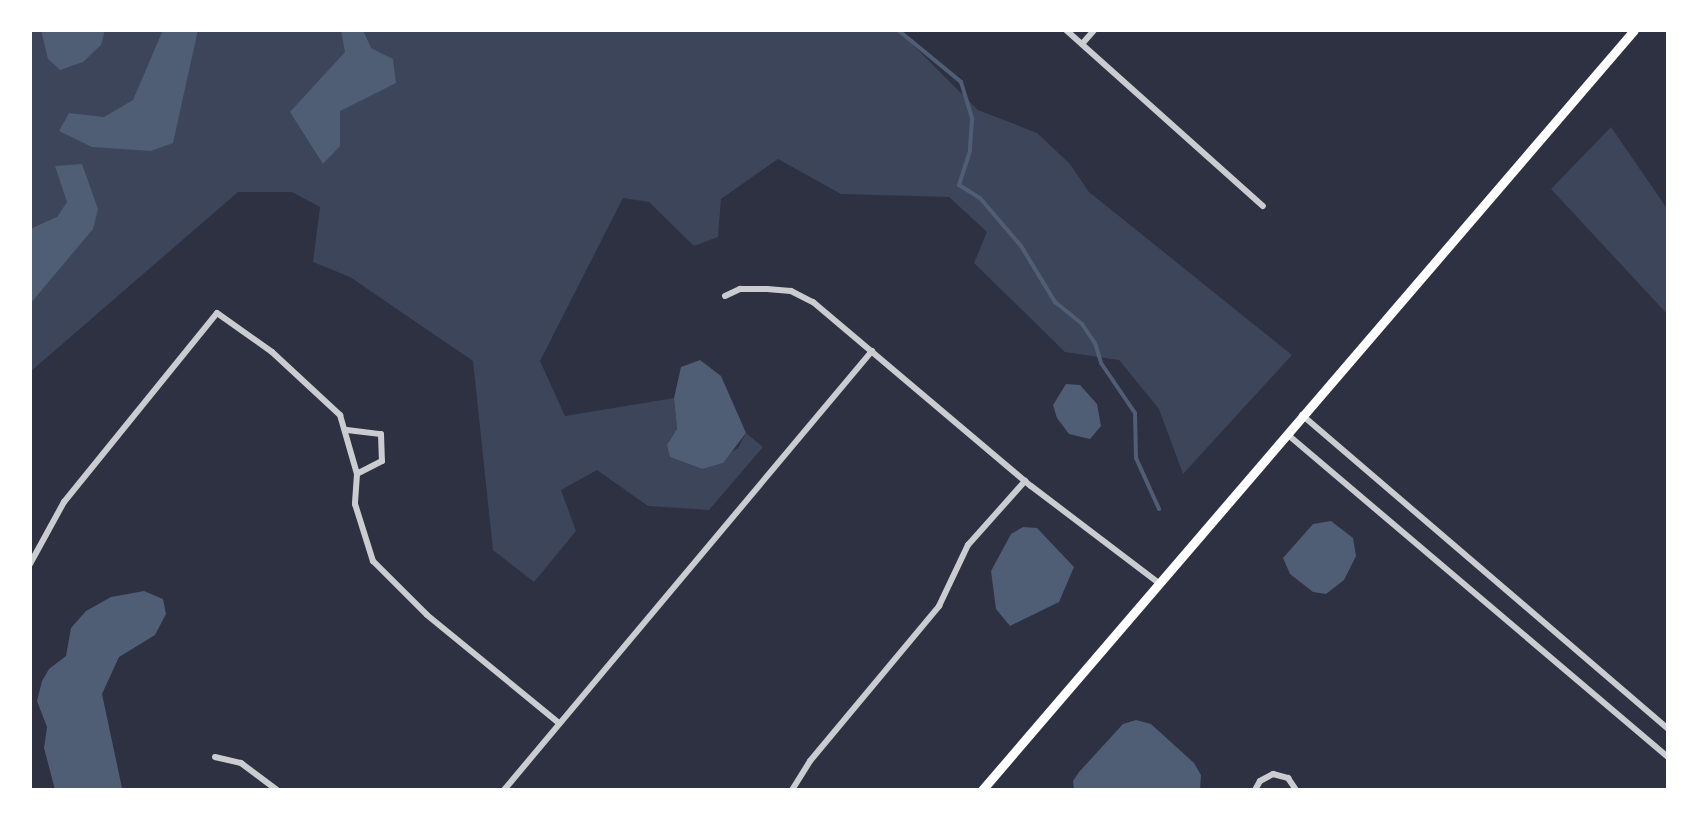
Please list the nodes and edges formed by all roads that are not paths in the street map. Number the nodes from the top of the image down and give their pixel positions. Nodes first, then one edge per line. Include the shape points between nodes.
1 (1066, 30) edge
2 (1094, 30) edge
3 (1634, 30) edge
4 (1082, 44) junction
5 (1263, 206) dead end
6 (725, 296) dead end
7 (872, 351) junction
8 (1302, 415) junction
9 (347, 430) junction
10 (1286, 433) junction
11 (357, 474) junction
12 (1025, 481) junction
13 (30, 564) edge
14 (1159, 584) junction
15 (559, 723) junction
16 (1668, 729) edge
17 (215, 757) dead end
18 (1668, 757) edge
19 (278, 790) edge
20 (504, 790) edge
21 (792, 790) edge
22 (982, 790) edge
23 (1254, 790) edge
24 (1296, 790) edge

1 - 4 street
2 - 4 street
3 - 8 main road
4 - 5 street
6 - 7 street via 740,289 791,292
7 - 12 street
7 - 15 street
8 - 10 main road
8 - 16 street
9 - 11 street
9 - 11 street via 380,434 382,461
9 - 13 street via 315,388 217,313 64,502
10 - 14 main road
10 - 18 street
11 - 15 street via 355,504 373,561 427,615
12 - 14 street
12 - 21 street via 968,545 940,606
14 - 22 main road
15 - 20 street
17 - 19 street via 241,763
23 - 24 street via 1278,774

